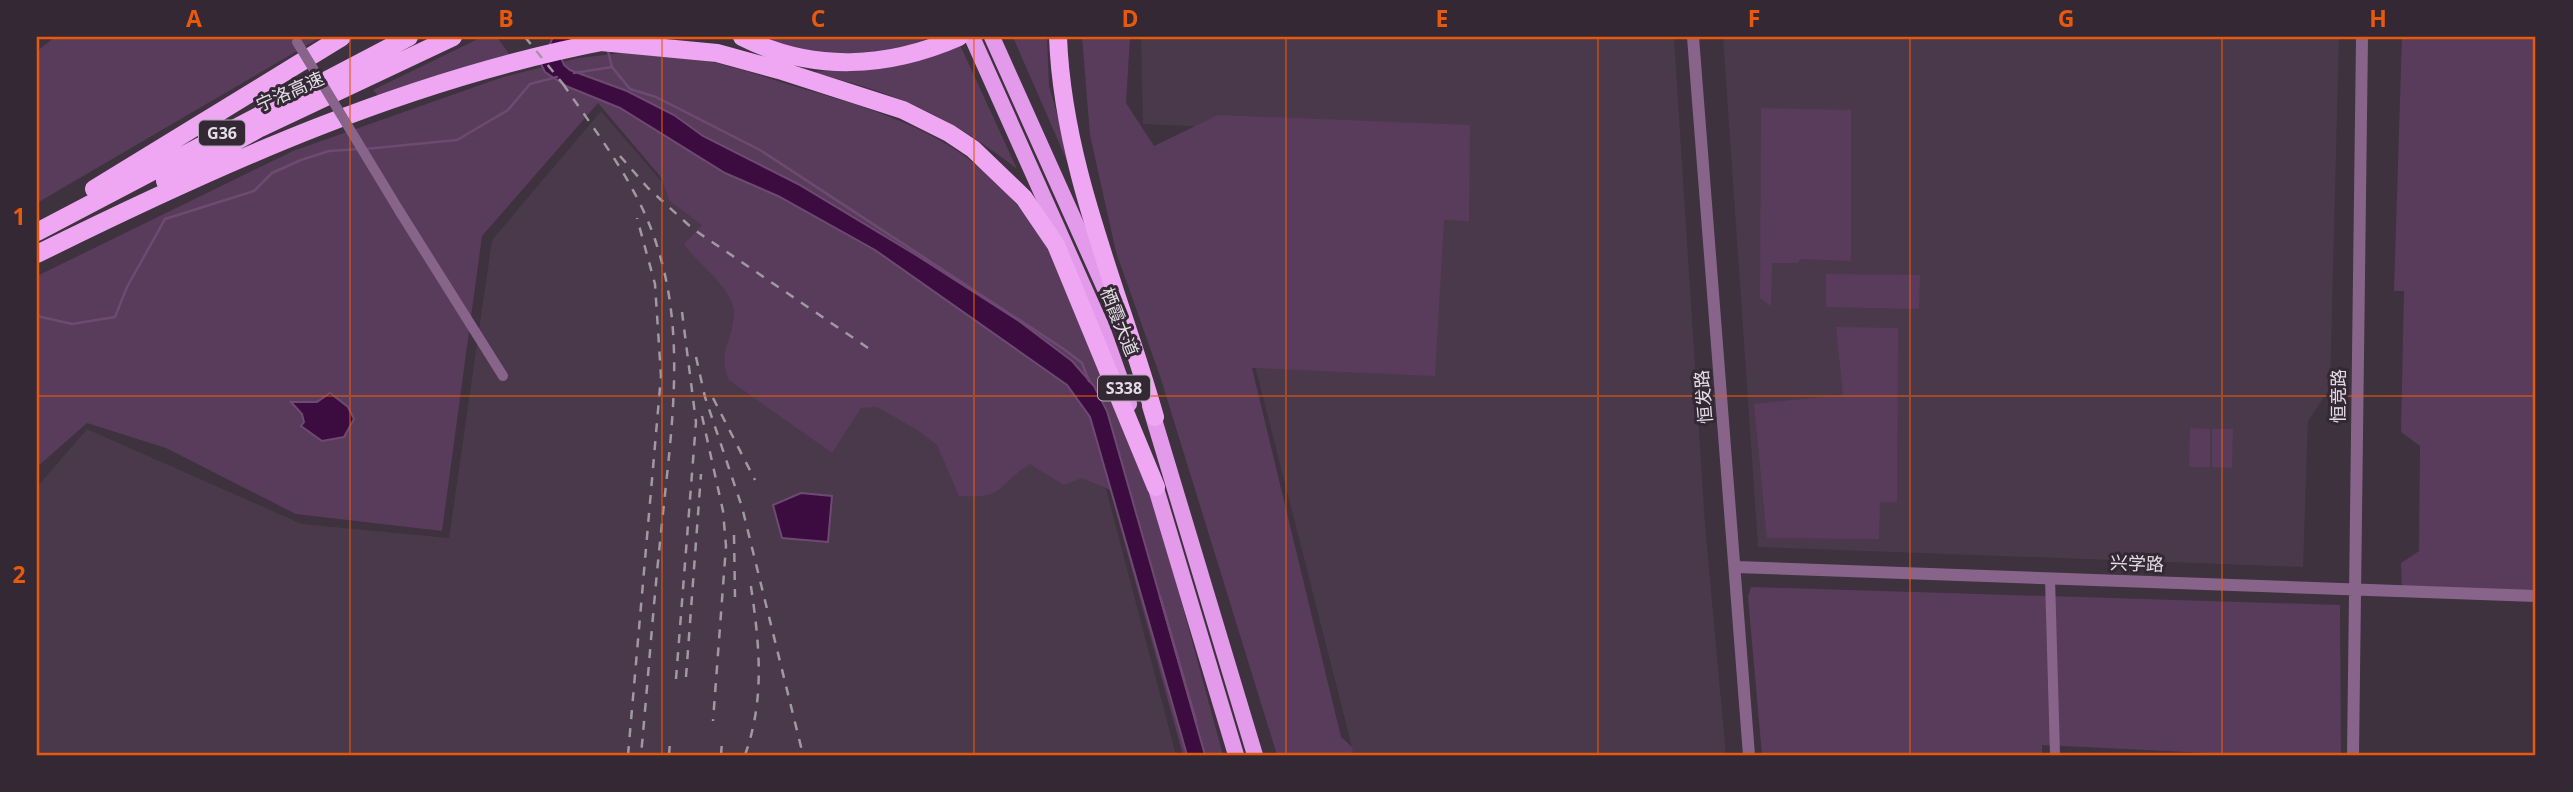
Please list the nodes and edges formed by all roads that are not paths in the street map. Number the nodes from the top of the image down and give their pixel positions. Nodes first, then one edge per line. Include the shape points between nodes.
1 (342, 37) edge
2 (409, 37) edge
3 (453, 37) edge
4 (632, 37) edge
5 (742, 37) edge
6 (959, 37) edge
7 (972, 37) edge
8 (992, 37) edge
9 (1058, 37) edge
10 (1693, 37) edge
11 (2362, 37) edge
12 (295, 39) edge
13 (601, 43) junction
14 (37, 226) edge
15 (37, 232) edge
16 (37, 253) edge
17 (503, 376) dead end
18 (1155, 417) junction
19 (1156, 487) junction
20 (1736, 567) junction
21 (2050, 578) junction
22 (2355, 589) junction
23 (2536, 596) edge
24 (1236, 755) edge
25 (1255, 755) edge
26 (1749, 755) edge
27 (2055, 755) edge
28 (2353, 755) edge

1 - 14 highway
2 - 15 highway, 宁洛高速 / G36
3 - 16 highway, 宁洛高速 / G36 via 260,128
4 - 13 highway
5 - 6 highway via 790,55 839,64 905,56
7 - 19 highway, 栖霞大道 / S338 via 1102,328
8 - 18 highway, 栖霞大道 / S338 via 1099,272
9 - 18 highway via 1077,161 1098,242
10 - 20 street, 恒发路
11 - 22 street, 恒竞路
12 - 17 street, bridge
13 - 16 highway via 479,73 360,110 242,158
13 - 19 highway via 717,53 779,70 903,110 973,149 1024,198 1056,245
18 - 25 highway, 栖霞大道 / S338
19 - 24 highway, 栖霞大道 / S338
20 - 21 street, 兴学路
20 - 26 street, 恒发路
21 - 22 street, 兴学路
21 - 27 street
22 - 23 street, 兴学路
22 - 28 street, 恒竞路

